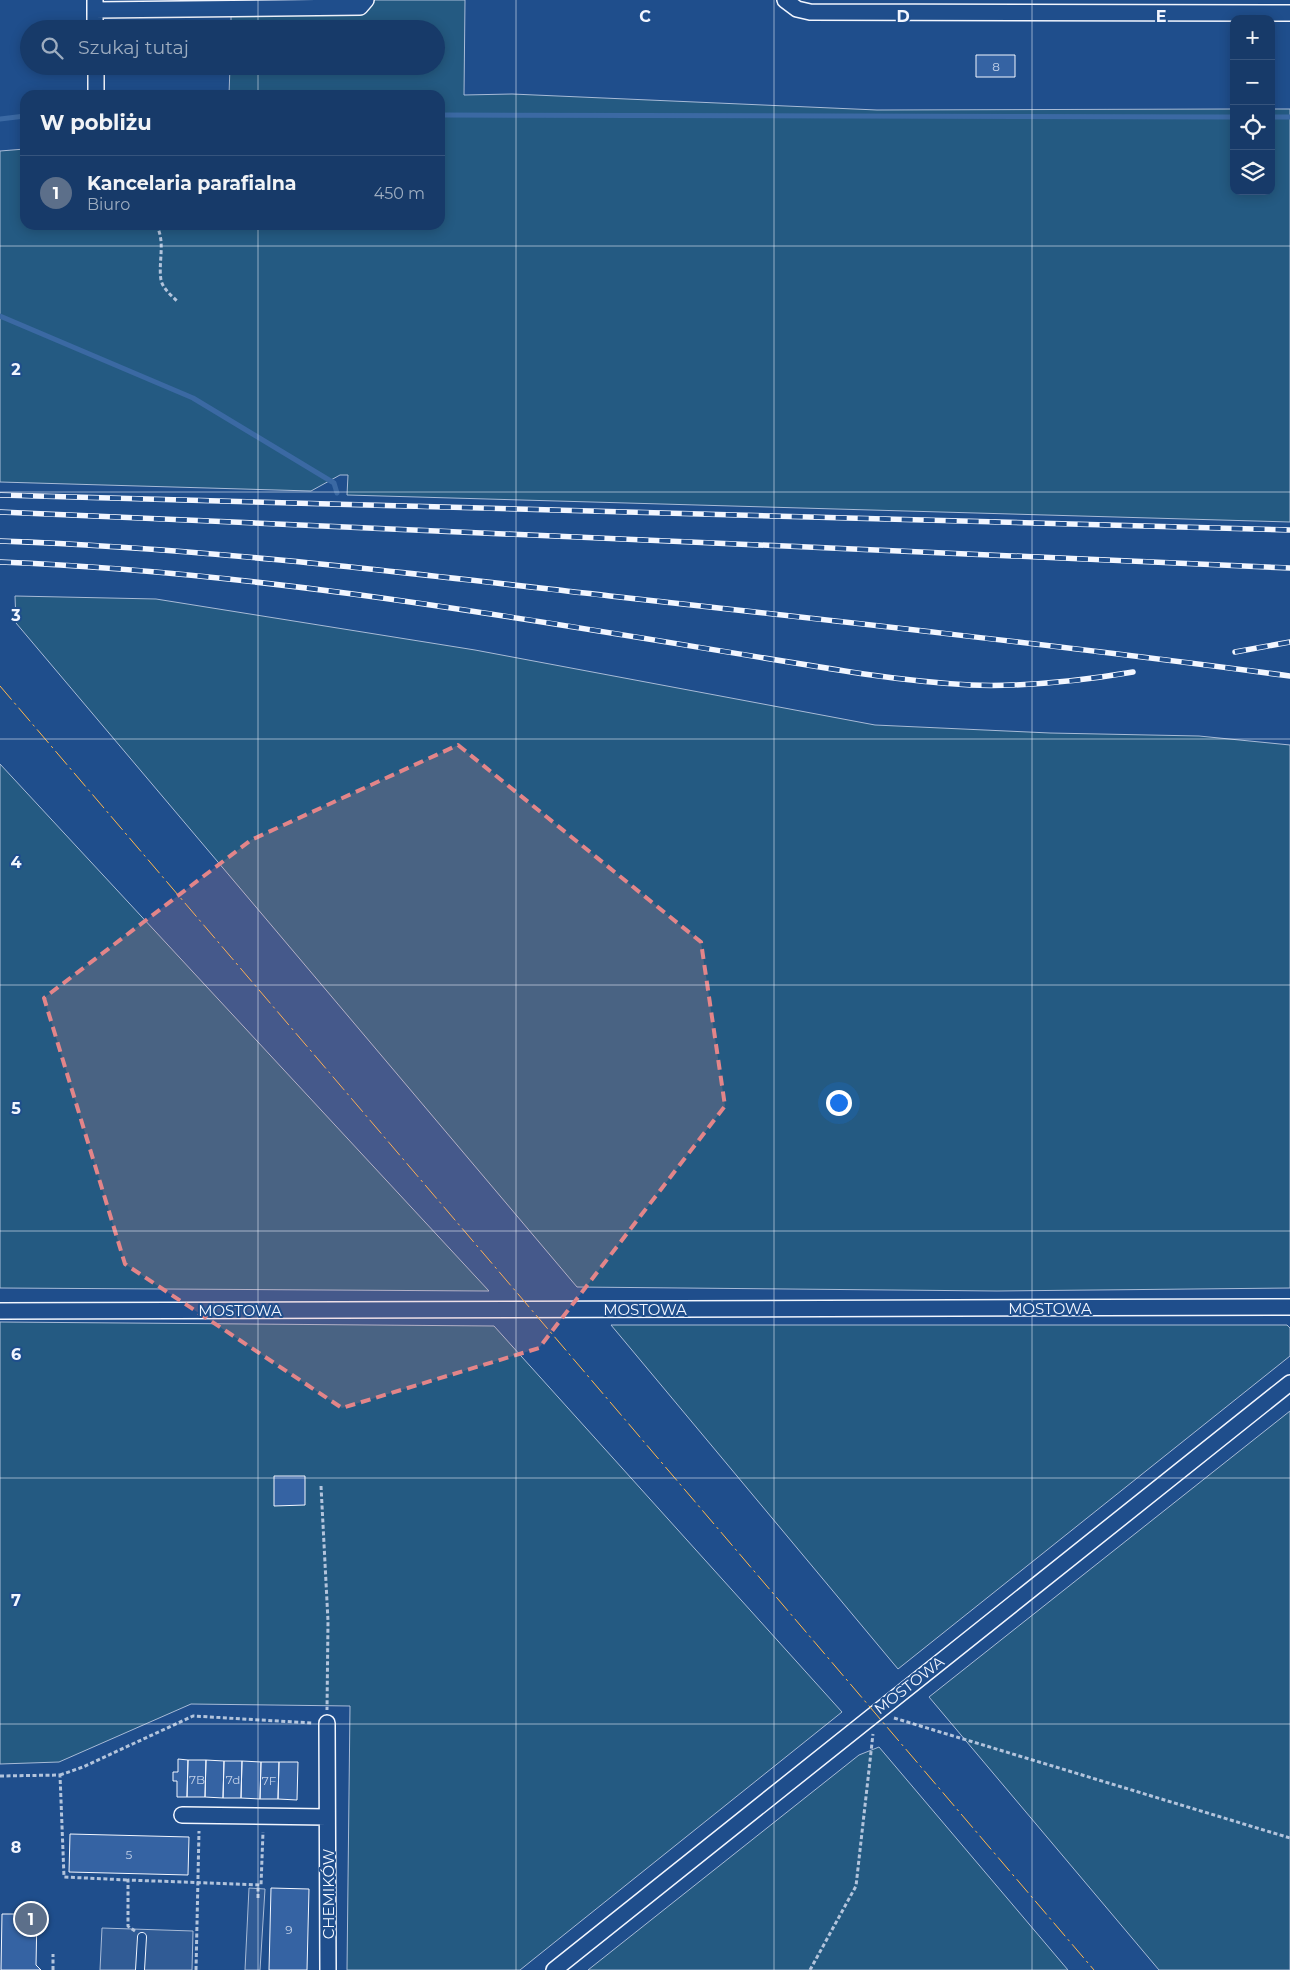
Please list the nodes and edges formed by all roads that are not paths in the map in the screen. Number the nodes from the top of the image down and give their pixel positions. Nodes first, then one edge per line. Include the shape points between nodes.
1 (366, 0) edge
2 (784, 0) edge
3 (95, 5) edge
4 (1290, 13) edge
5 (96, 20) edge
6 (96, 75) edge
7 (96, 90) edge
8 (1290, 1307) edge
9 (0, 1311) edge
10 (1290, 1383) edge
11 (327, 1723) road end
12 (182, 1815) dead end
13 (327, 1817) junction
14 (142, 1937) road end
15 (140, 1970) edge
16 (328, 1970) edge
17 (554, 1970) edge

1 - 3 street via 360,6
2 - 4 street via 797,9 810,12
3 - 5 street
6 - 7 street
8 - 9 street, MOSTOWA
10 - 17 street, MOSTOWA
11 - 13 street, CHEMIKÓW
12 - 13 street
13 - 16 street, CHEMIKÓW
14 - 15 lane

